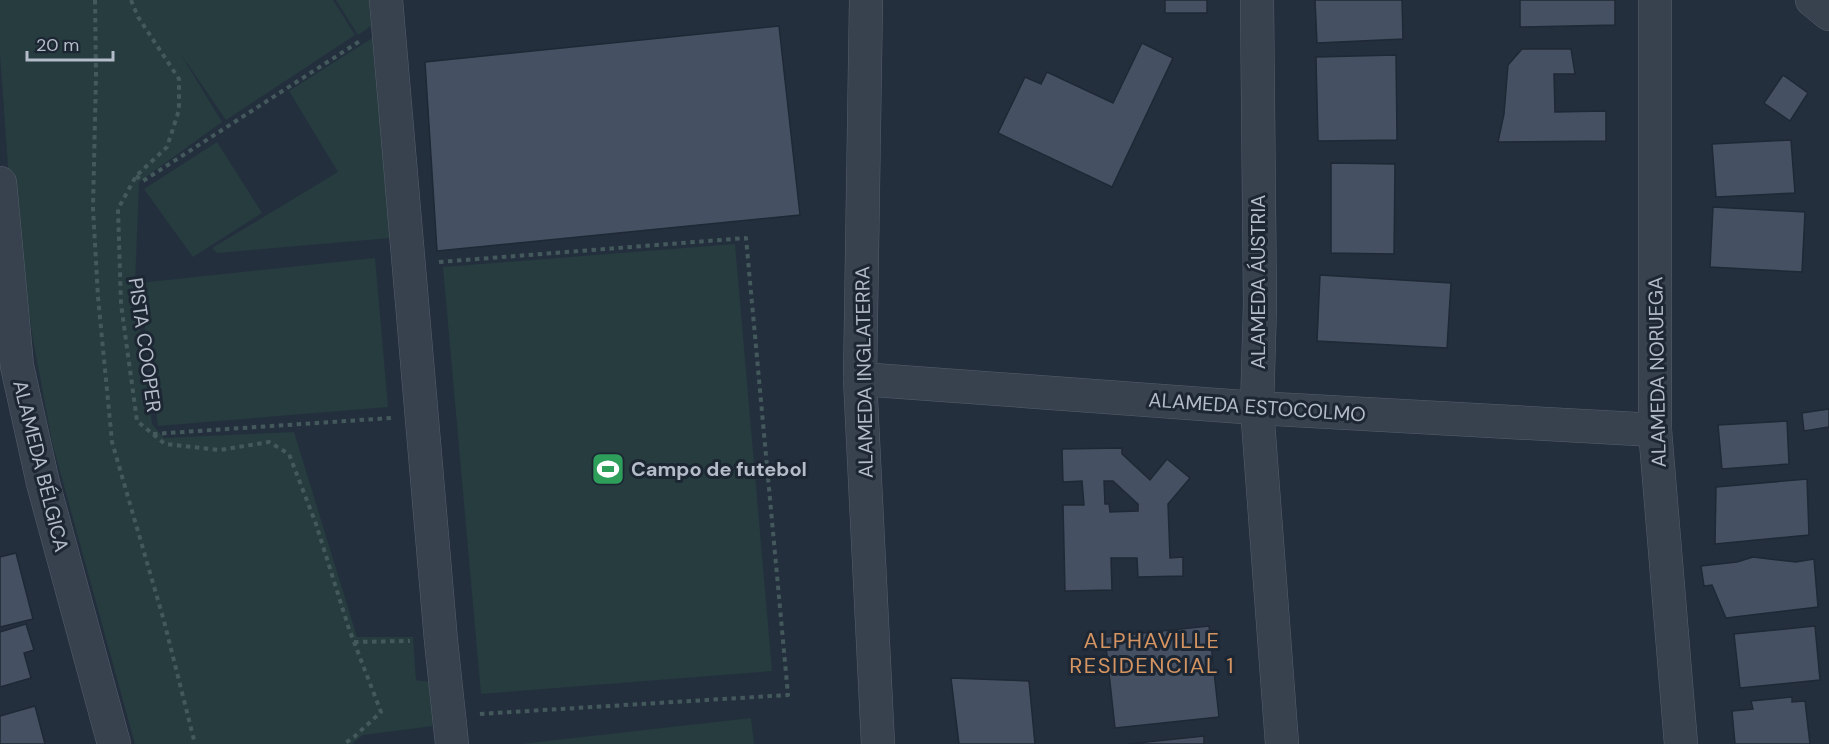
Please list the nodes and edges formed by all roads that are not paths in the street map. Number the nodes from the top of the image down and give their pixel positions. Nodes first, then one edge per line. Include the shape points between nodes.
1 (866, 0) edge
2 (1257, 0) edge
3 (1655, 0) edge
4 (1812, 0) edge
5 (387, 11) edge
6 (1829, 14) edge
7 (0, 183) edge
8 (860, 379) junction
9 (1257, 408) junction
10 (1655, 430) junction
11 (450, 730) edge
12 (114, 744) edge
13 (878, 744) edge
14 (1282, 744) edge
15 (1681, 744) edge

1 - 8 street, ALAMEDA INGLATERRA
2 - 9 street, ALAMEDA ÁUSTRIA
3 - 10 street, ALAMEDA NORUEGA
4 - 6 street
5 - 11 street
7 - 12 street, ALAMEDA BÉLGICA via 17,366 43,483
8 - 9 street, ALAMEDA ESTOCOLMO
8 - 13 street, ALAMEDA INGLATERRA
9 - 10 street, ALAMEDA ESTOCOLMO
9 - 14 street, ALAMEDA ÁUSTRIA
10 - 15 street, ALAMEDA NORUEGA

